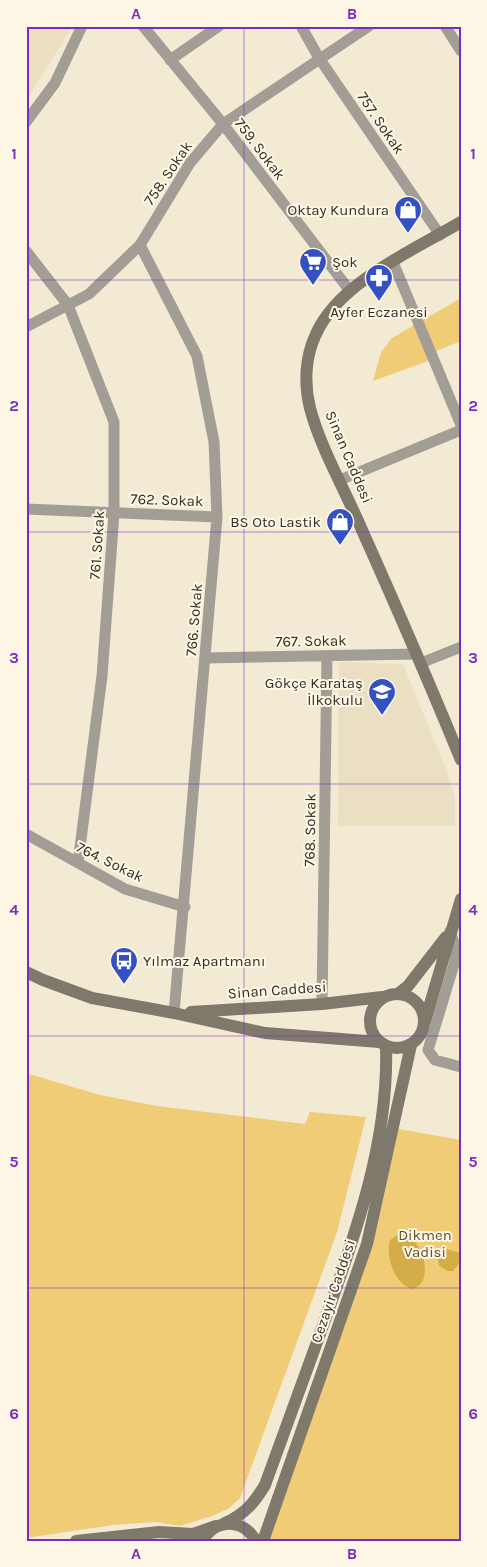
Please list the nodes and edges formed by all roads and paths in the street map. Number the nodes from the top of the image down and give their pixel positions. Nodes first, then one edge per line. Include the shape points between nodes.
1 (82, 26) edge
2 (143, 26) edge
3 (219, 26) edge
4 (301, 26) edge
5 (368, 26) edge
6 (445, 26) edge
7 (461, 51) edge
8 (319, 58) junction
9 (170, 60) junction
10 (26, 122) edge
11 (223, 124) junction
12 (461, 222) edge
13 (440, 235) junction
14 (140, 245) junction
15 (26, 250) edge
16 (393, 262) junction
17 (350, 292) junction
18 (68, 305) junction
19 (26, 327) edge
20 (461, 425) edge
21 (461, 430) edge
22 (340, 480) junction
23 (26, 509) edge
24 (114, 513) junction
25 (217, 517) junction
26 (461, 647) edge
27 (327, 656) junction
28 (206, 658) junction
29 (419, 659) junction
30 (461, 760) edge
31 (26, 834) edge
32 (78, 863) junction
33 (461, 899) edge
34 (185, 907) junction
35 (450, 931) junction
36 (26, 972) edge
37 (399, 994) junction
38 (382, 997) junction
39 (322, 1004) junction
40 (174, 1012) junction
41 (424, 1023) junction
42 (382, 1044) junction
43 (411, 1045) junction
44 (461, 1067) edge
45 (386, 1132) junction
46 (221, 1525) junction
47 (76, 1541) edge
48 (202, 1541) edge
49 (256, 1541) edge
50 (264, 1541) edge

1 - 10 street via 55,83
2 - 9 street, 759. Sokak
3 - 9 street
4 - 8 street, 757. Sokak
5 - 8 street, 758. Sokak
6 - 7 street
8 - 11 street, 758. Sokak
8 - 13 street, 757. Sokak
9 - 11 street, 759. Sokak
11 - 14 street, 758. Sokak via 190,163
11 - 17 street, 759. Sokak
12 - 13 main road, Sinan Caddesi
13 - 16 main road, Sinan Caddesi
14 - 18 street, 758. Sokak via 89,294
14 - 25 street, 766. Sokak via 197,356 214,442
15 - 18 street, 761. Sokak
16 - 17 main road, Sinan Caddesi
16 - 20 street
17 - 22 main road, Sinan Caddesi via 336,304 316,334 306,381 315,423
18 - 19 street, 758. Sokak
18 - 24 street, 761. Sokak via 114,422
21 - 22 street
22 - 29 main road, Sinan Caddesi
23 - 24 street, 762. Sokak
24 - 25 street, 762. Sokak
24 - 32 street, 761. Sokak via 102,676
25 - 28 street, 766. Sokak
26 - 29 street
27 - 28 street, 767. Sokak
27 - 29 street, 767. Sokak
27 - 39 street, 768. Sokak
28 - 34 street, 766. Sokak
29 - 30 main road, Sinan Caddesi
31 - 32 street, 764. Sokak
32 - 34 street, 764. Sokak via 125,889
33 - 35 main road
34 - 40 street, 766. Sokak
35 - 37 main road
35 - 41 main road
35 - 44 street via 455,961 428,1050 435,1060
36 - 40 main road, Sinan Caddesi via 92,998
37 - 38 main road
37 - 41 main road via 414,1000 420,1007
38 - 39 main road, Sinan Caddesi
38 - 42 main road via 371,1010 369,1019 373,1035
39 - 40 main road, Sinan Caddesi
40 - 42 main road, Sinan Caddesi via 265,1032
41 - 43 main road via 418,1039
42 - 43 main road via 403,1048
42 - 45 main road, Cezayir Caddesi via 387,1077
43 - 45 main road, Cezayir Caddesi
45 - 46 main road, Cezayir Caddesi via 354,1239 265,1484 241,1516
45 - 50 main road, Cezayir Caddesi via 367,1244
46 - 47 main road via 193,1534 158,1532
46 - 48 main road via 208,1532
46 - 49 main road via 243,1527

